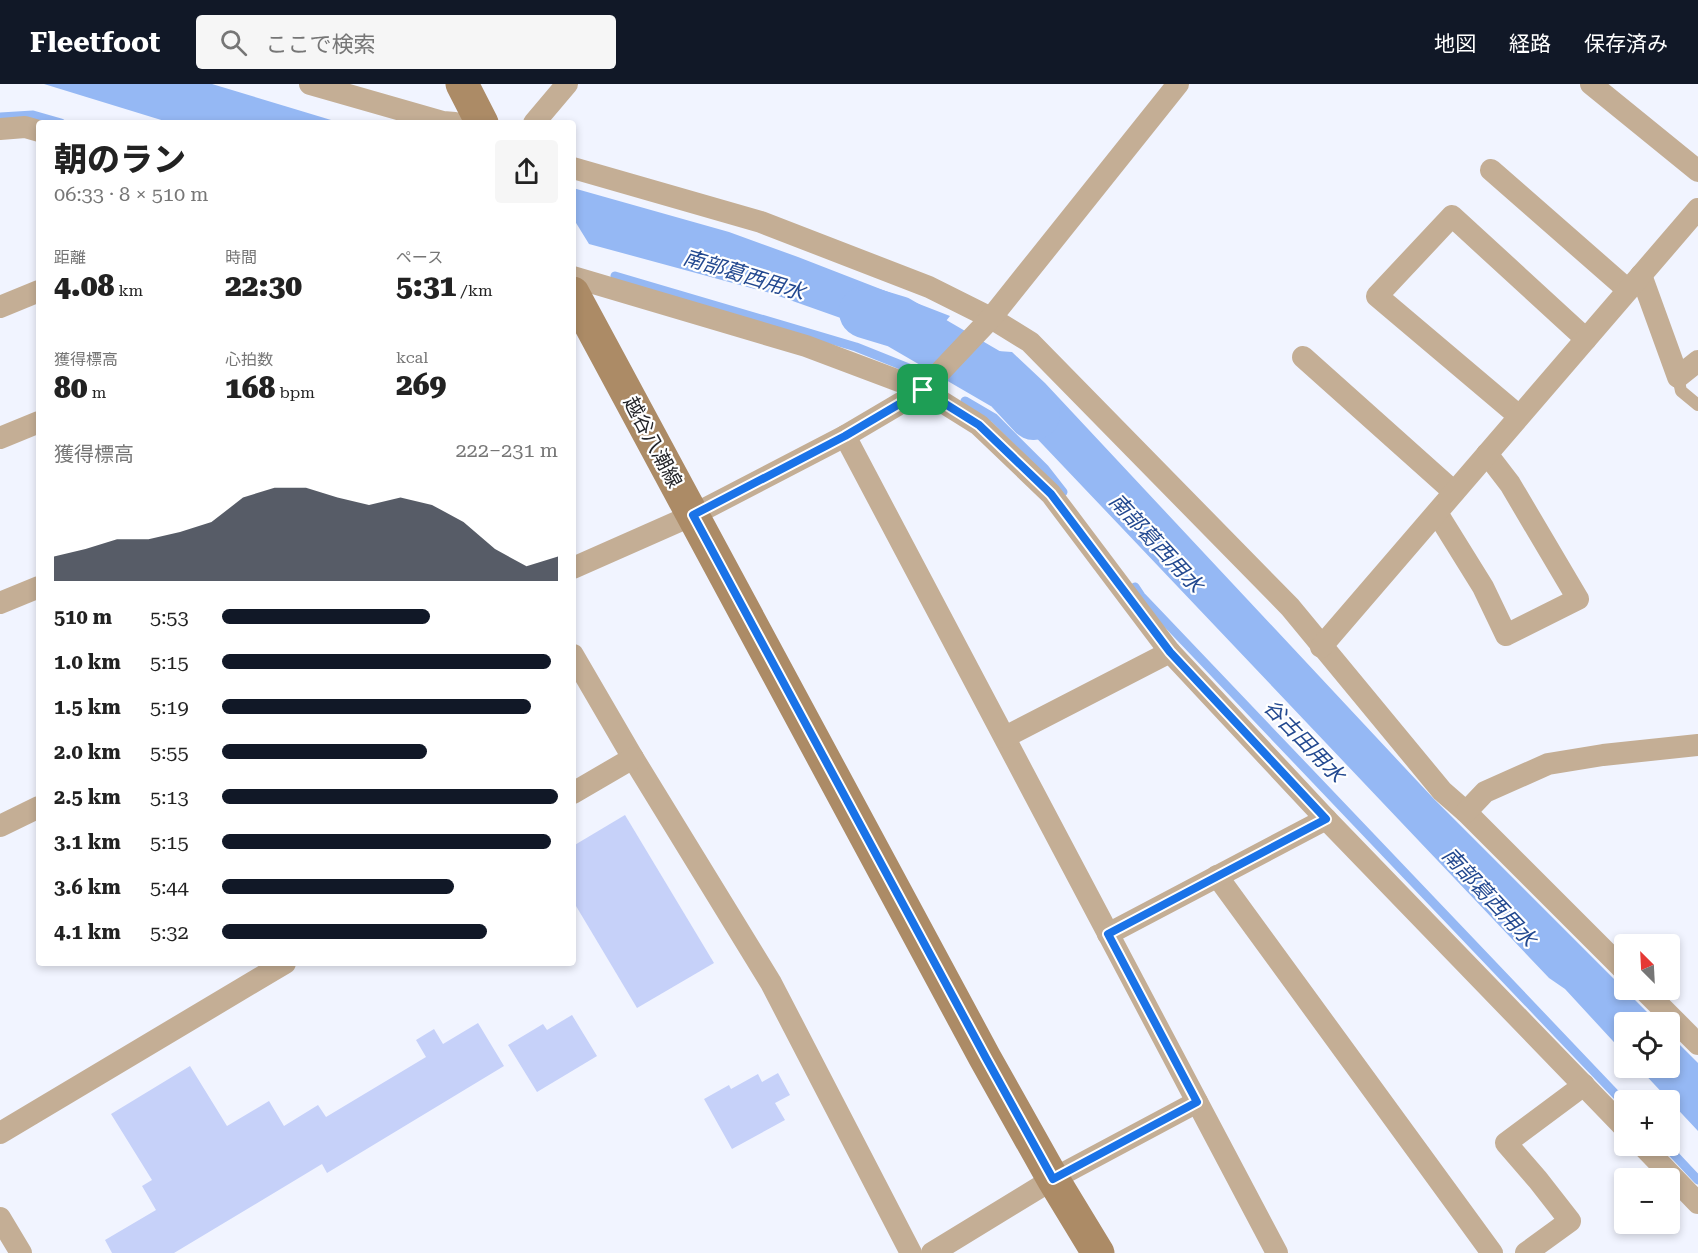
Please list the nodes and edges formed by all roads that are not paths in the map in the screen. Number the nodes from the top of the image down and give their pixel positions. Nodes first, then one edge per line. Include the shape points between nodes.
1 (310, 84) edge
2 (462, 84) edge
3 (567, 84) edge
4 (1178, 84) edge
5 (1591, 84) edge
6 (436, 120) edge
7 (480, 120) edge
8 (537, 120) edge
9 (0, 129) edge
10 (36, 130) edge
11 (576, 169) edge
12 (1491, 170) dead end
13 (1698, 171) edge
14 (1698, 209) edge
15 (576, 278) edge
16 (1634, 283) junction
17 (36, 292) edge
18 (576, 299) edge
19 (0, 307) edge
20 (991, 318) junction
21 (1586, 339) junction
22 (1304, 357) dead end
23 (1698, 361) edge
24 (1678, 377) junction
25 (923, 390) junction
26 (1698, 405) edge
27 (1519, 416) junction
28 (36, 423) edge
29 (845, 436) junction
30 (0, 438) edge
31 (1487, 454) junction
32 (1455, 492) junction
33 (1437, 513) junction
34 (693, 515) junction
35 (576, 567) edge
36 (36, 588) edge
37 (0, 603) edge
38 (1321, 647) junction
39 (1170, 652) junction
40 (576, 660) edge
41 (1005, 737) junction
42 (1698, 745) edge
43 (633, 758) junction
44 (576, 791) edge
45 (36, 808) edge
46 (1466, 812) junction
47 (1326, 819) junction
48 (0, 826) edge
49 (1217, 876) junction
50 (1108, 934) junction
51 (1614, 960) edge
52 (280, 966) edge
53 (1654, 1000) edge
54 (1698, 1044) edge
55 (1584, 1085) junction
56 (1197, 1102) junction
57 (1614, 1116) edge
58 (0, 1133) edge
59 (1653, 1156) edge
60 (1053, 1179) junction
61 (1698, 1203) edge
62 (0, 1218) edge
63 (21, 1253) edge
64 (911, 1253) edge
65 (932, 1253) edge
66 (1098, 1253) edge
67 (1277, 1253) edge
68 (1492, 1253) edge
69 (1526, 1253) edge

1 - 6 street
2 - 7 main road
3 - 8 street
4 - 20 street
5 - 13 street
9 - 10 street
11 - 20 street via 761,222 929,288
12 - 16 street
14 - 16 street
15 - 25 street via 806,346
16 - 21 street
16 - 24 street
17 - 19 street
18 - 34 main road, 越谷八潮線
20 - 25 street
20 - 38 street via 1030,342 1290,607
21 - 27 street
21 - 27 street via 1452,216 1377,296
22 - 32 street
23 - 24 street
24 - 26 lane via 1681,391
25 - 29 street
25 - 39 street via 979,425 1051,494
27 - 31 street
28 - 30 street
29 - 34 street
29 - 41 street
31 - 32 street
31 - 33 street via 1510,484 1578,599 1506,635 1483,587
32 - 33 street
33 - 38 street
34 - 35 street
34 - 60 main road, 越谷八潮線
36 - 37 street
38 - 46 street via 1442,791
39 - 41 street
39 - 47 street
40 - 43 street
41 - 50 street
42 - 46 street via 1548,764 1485,792
43 - 44 street
43 - 64 street via 771,983
45 - 48 street
46 - 51 street
47 - 49 street
47 - 55 street
49 - 50 street
49 - 68 street
50 - 56 street
52 - 58 street
53 - 54 street
55 - 57 street
55 - 69 street via 1506,1143 1570,1221
56 - 60 street
56 - 67 street
59 - 61 street
60 - 65 street
60 - 66 main road, 越谷八潮線
62 - 63 street

